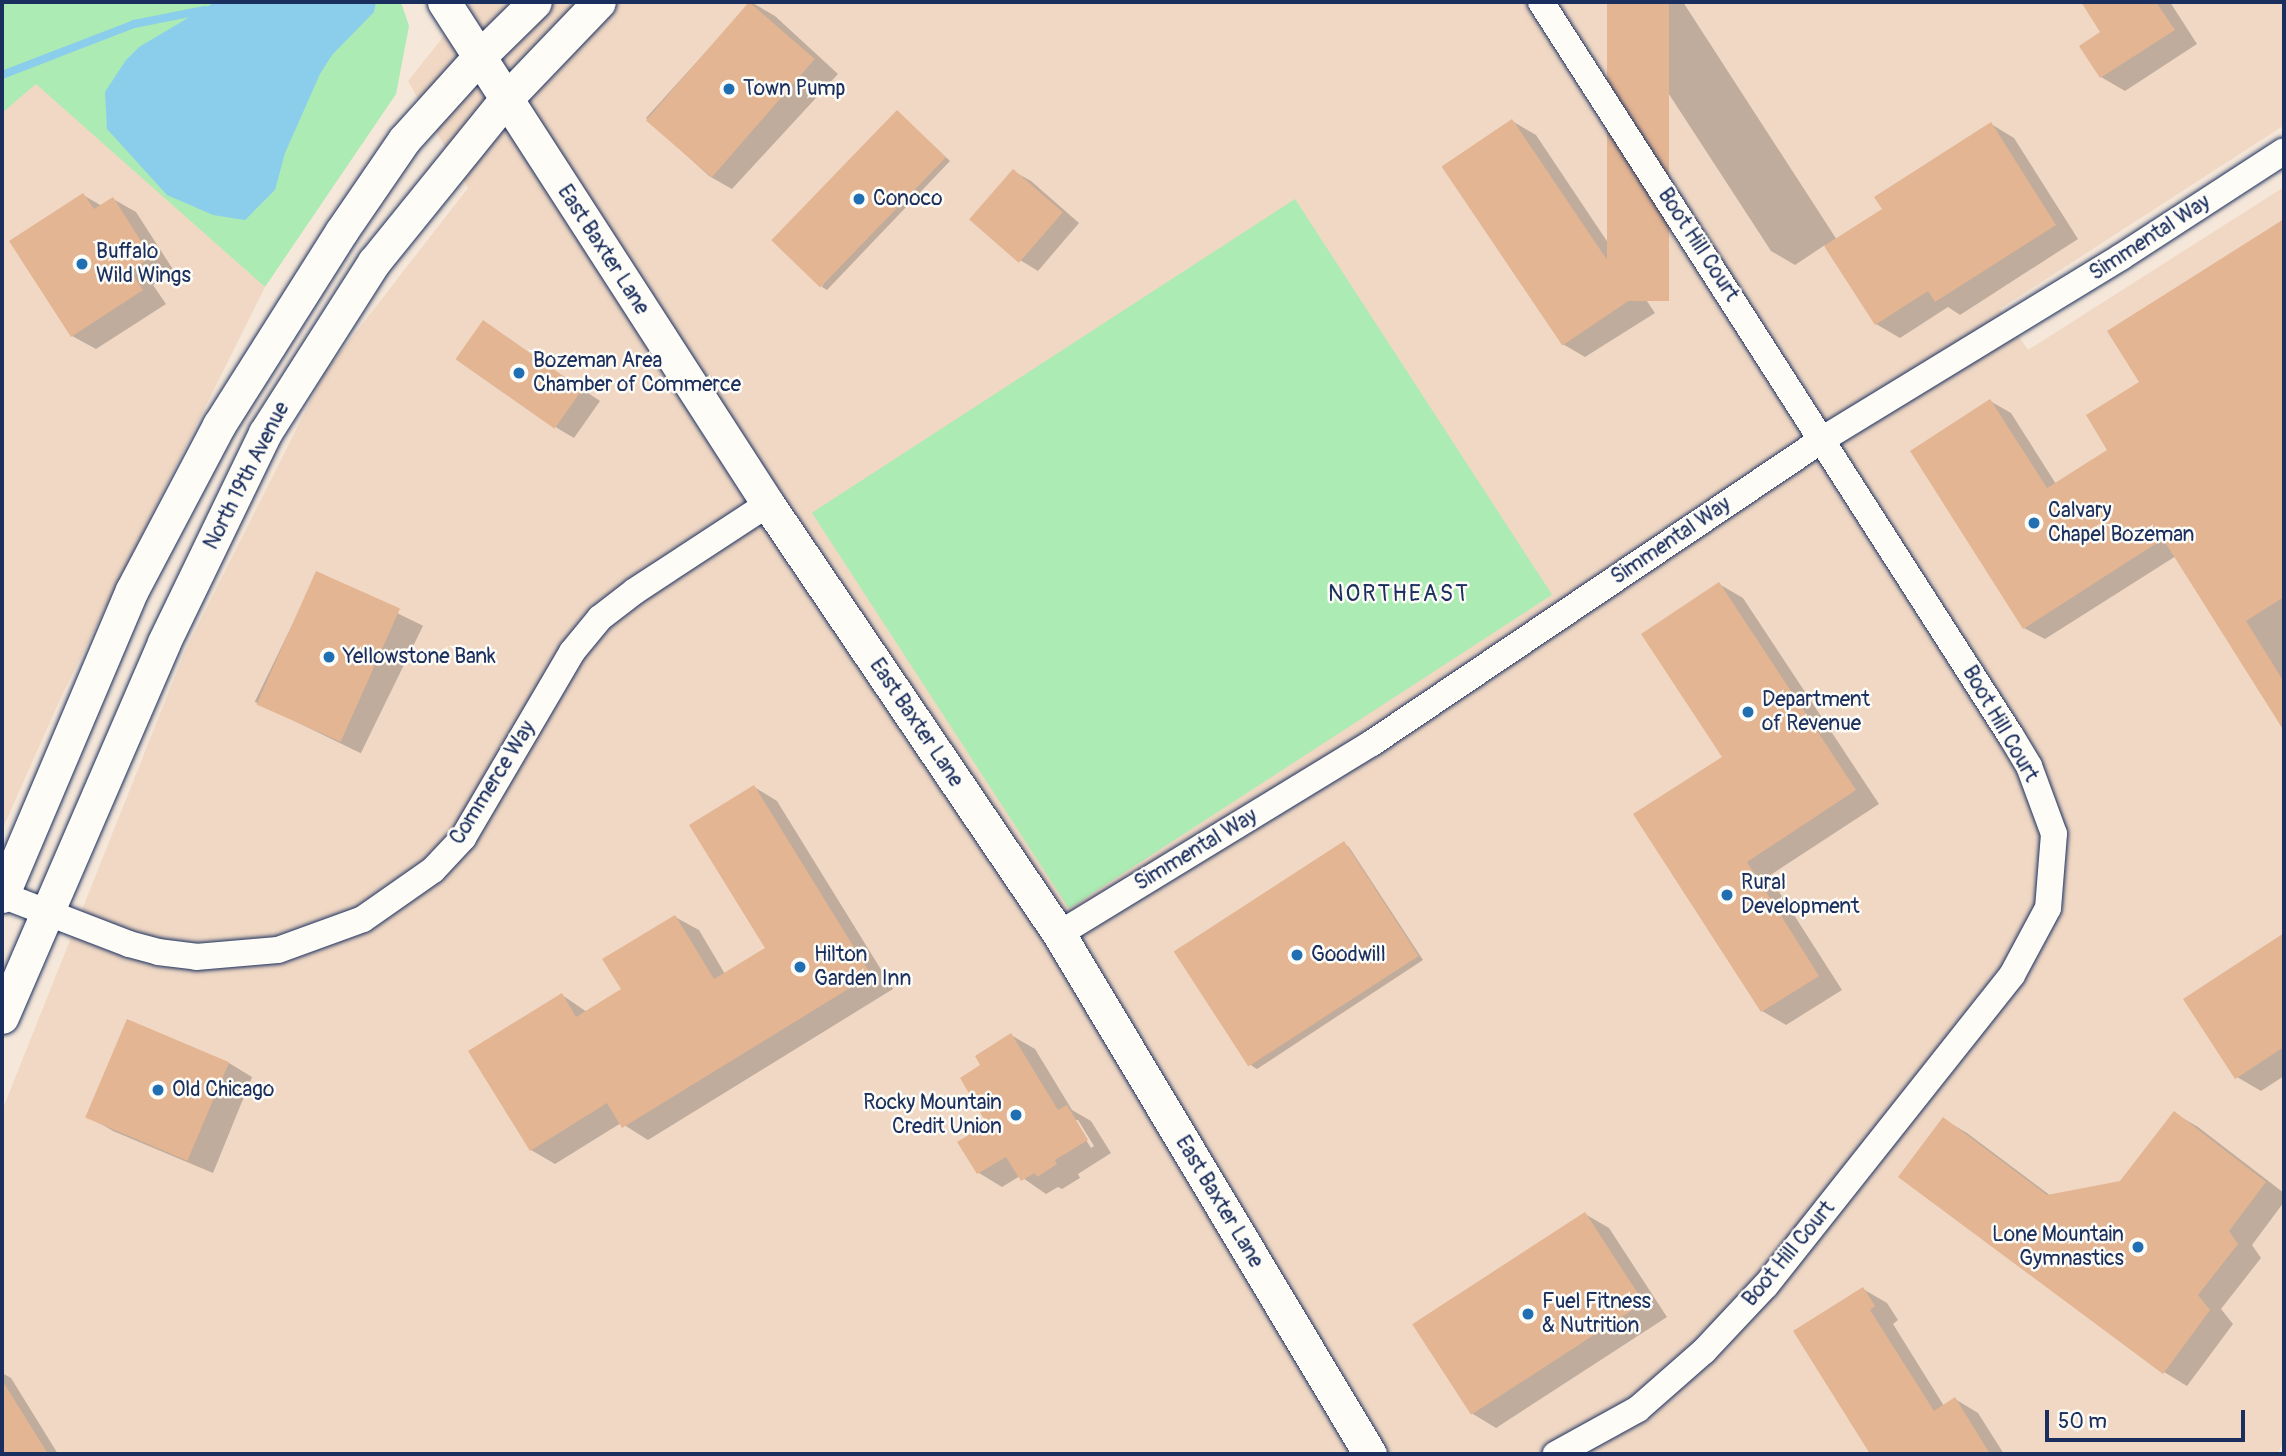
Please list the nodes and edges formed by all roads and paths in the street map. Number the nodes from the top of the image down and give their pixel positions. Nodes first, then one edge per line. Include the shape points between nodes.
1 (444, 2) edge
2 (535, 2) edge
3 (599, 2) edge
4 (1541, 2) edge
5 (479, 57) junction
6 (506, 99) junction
7 (2284, 151) edge
8 (1823, 439) junction
9 (768, 504) junction
10 (2, 896) edge
11 (47, 913) junction
12 (1059, 934) junction
13 (2, 1017) edge
14 (1370, 1454) edge
15 (1556, 1454) edge

1 - 5 main road, East Baxter Lane
2 - 5 main road, North 19th Avenue
3 - 6 main road, North 19th Avenue
4 - 8 street, Boot Hill Court
5 - 6 main road, East Baxter Lane
5 - 10 main road, North 19th Avenue via 404,140 219,425 132,590
6 - 9 main road, East Baxter Lane
6 - 11 main road, North 19th Avenue via 374,262 265,432 164,642
7 - 8 street, Simmental Way via 2121,257
8 - 12 street, Simmental Way via 1372,743
8 - 15 street, Boot Hill Court via 2029,766 2054,834 2048,908 2012,975 1766,1285 1704,1351 1638,1409
9 - 11 street, Commerce Way via 600,618 572,652 463,838 433,870 363,919 278,950 196,957 129,944
9 - 12 main road, East Baxter Lane
10 - 11 street, Commerce Way
11 - 13 main road, North 19th Avenue
12 - 14 main road, East Baxter Lane

